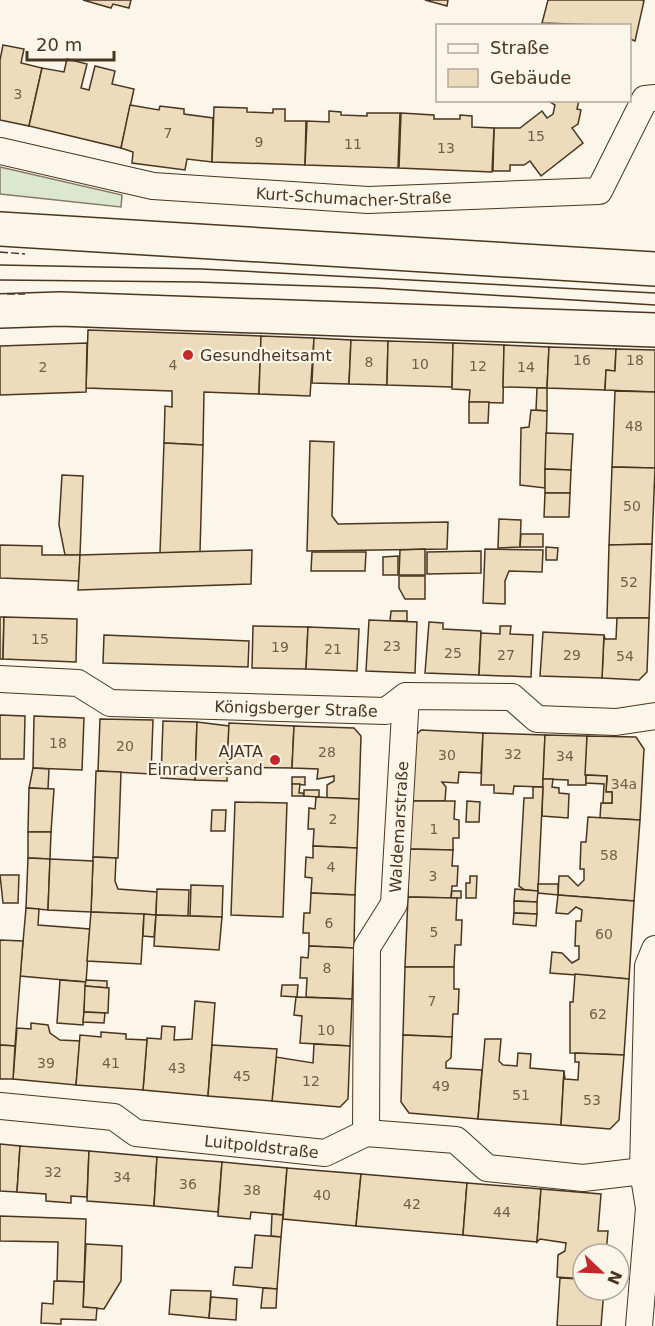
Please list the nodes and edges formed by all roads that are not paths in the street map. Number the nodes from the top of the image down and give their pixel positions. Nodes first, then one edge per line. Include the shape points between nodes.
1 (655, 98) edge
2 (0, 151) edge
3 (0, 229) edge
4 (655, 269) edge
5 (0, 311) edge
6 (655, 330) edge
7 (0, 679) edge
8 (406, 696) junction
9 (655, 716) edge
10 (655, 950) edge
11 (0, 1107) edge
12 (366, 1133) junction
13 (649, 1167) edge
14 (639, 1326) edge

1 - 2 street, Kurt-Schumacher-Straße via 645,99 599,191 368,200 153,186
3 - 4 main road
5 - 6 main road via 60,309
7 - 8 street, Königsberger Straße via 78,682 110,703 386,711
8 - 9 street via 512,697 537,719 616,722
8 - 12 street, Waldemarstraße via 394,904 367,947
10 - 13 street via 648,966
11 - 12 street, Luitpoldstraße via 114,1117 136,1133 325,1153
12 - 13 street via 456,1140 487,1168 583,1178
13 - 14 street

